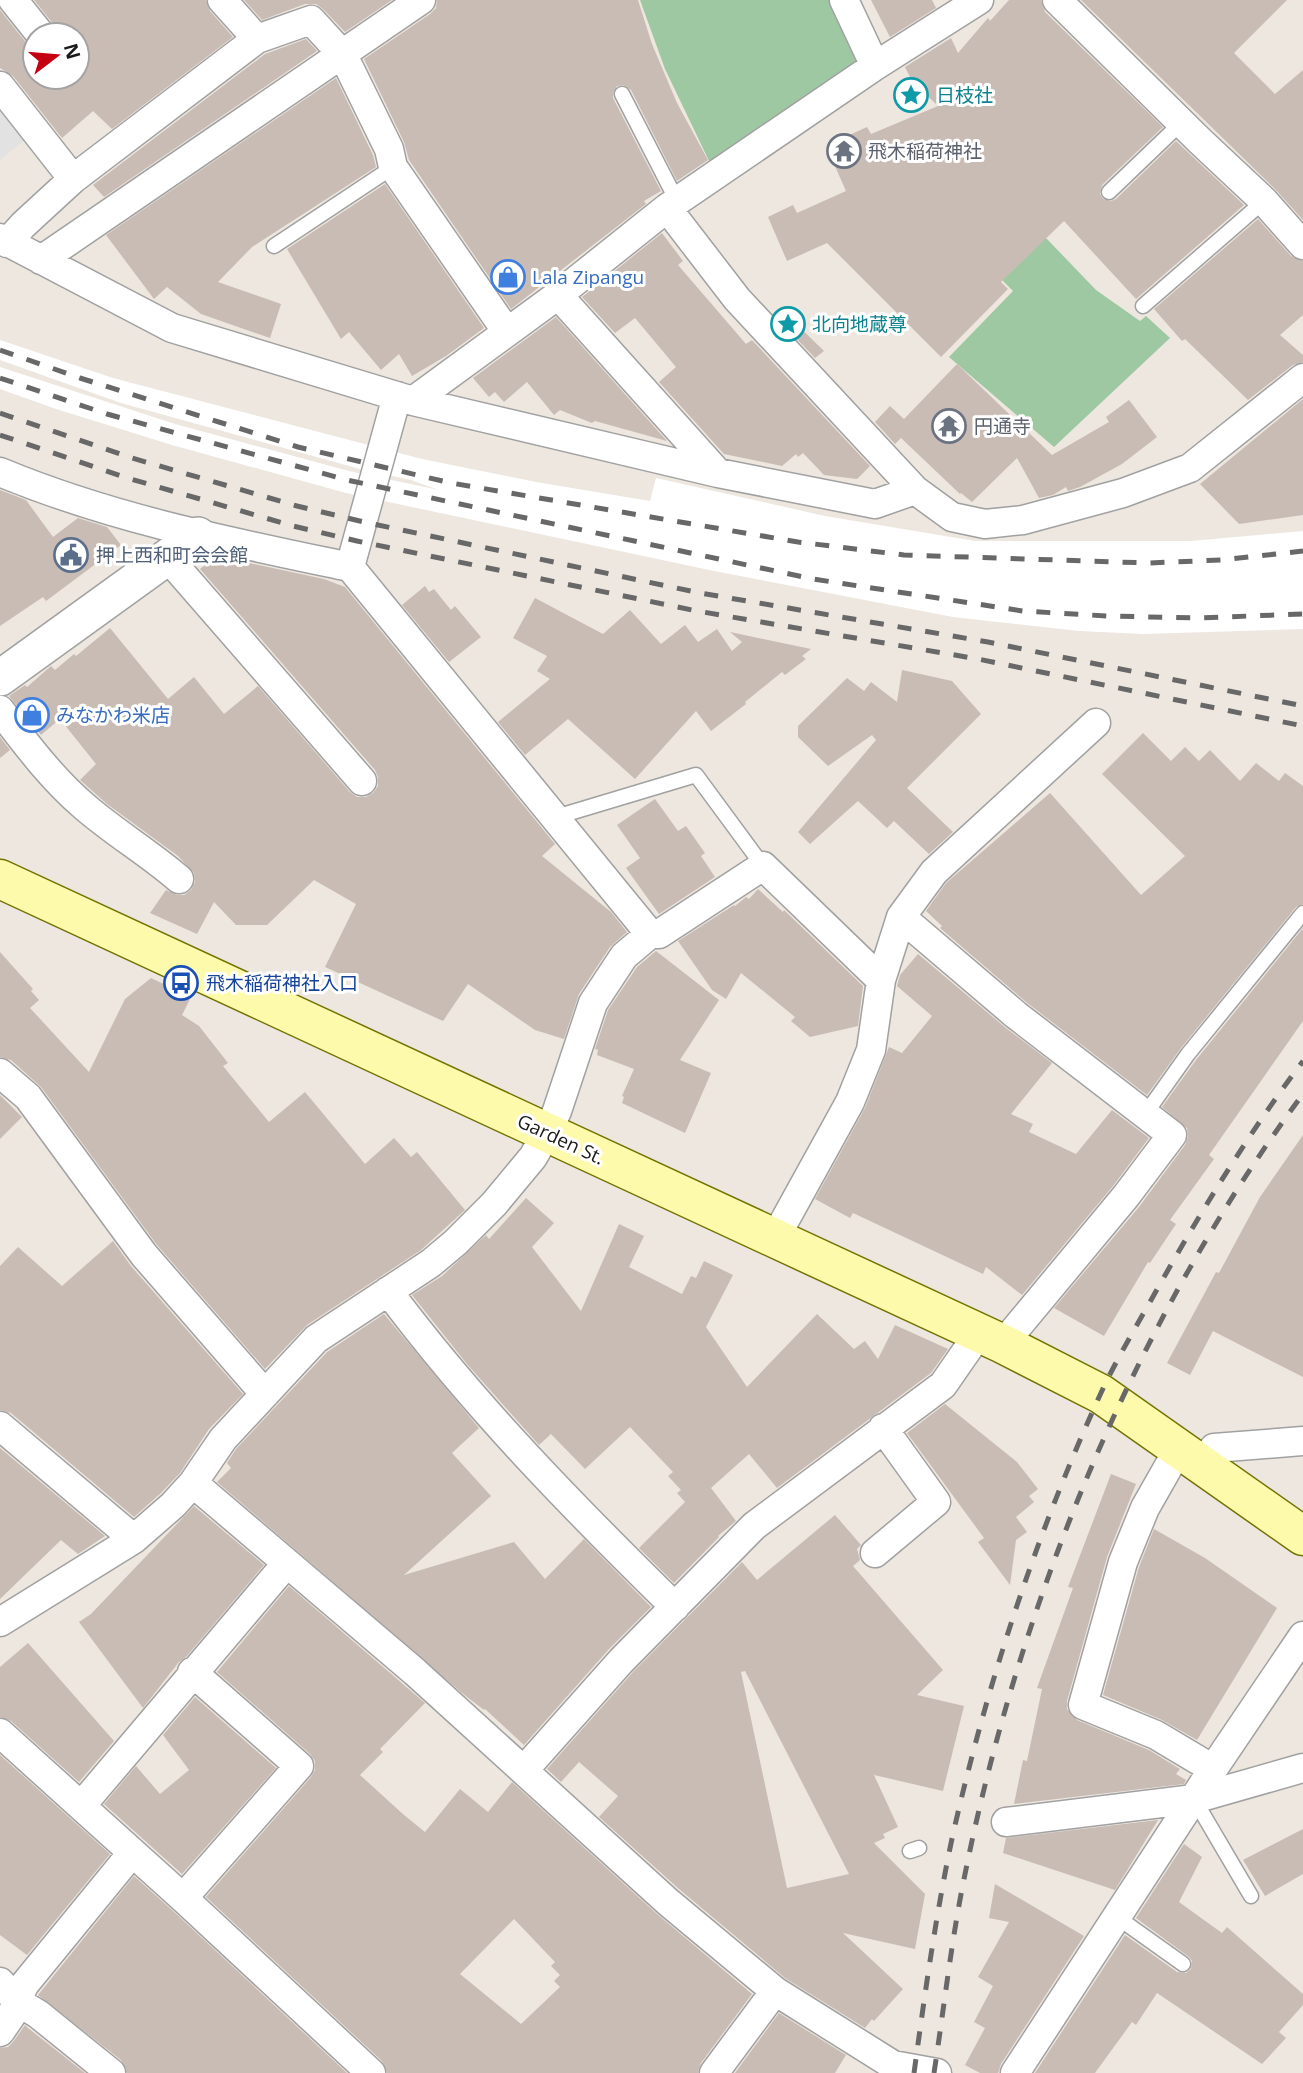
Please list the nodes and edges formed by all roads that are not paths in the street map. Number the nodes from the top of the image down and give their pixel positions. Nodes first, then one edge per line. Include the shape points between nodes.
1 (13, 0) edge
2 (222, 0) edge
3 (421, 0) edge
4 (844, 0) edge
5 (979, 0) edge
6 (1057, 0) edge
7 (30, 21) edge
8 (257, 39) junction
9 (343, 55) junction
10 (875, 66) junction
11 (0, 86) edge
12 (622, 94) dead end
13 (1181, 123) junction
14 (393, 167) junction
15 (73, 179) junction
16 (1109, 192) dead end
17 (1264, 201) junction
18 (672, 204) junction
19 (3, 240) edge
20 (1303, 245) edge
21 (274, 246) dead end
22 (41, 260) junction
23 (558, 295) junction
24 (1143, 306) dead end
25 (507, 332) junction
26 (1303, 378) edge
27 (405, 398) junction
28 (0, 472) edge
29 (718, 473) junction
30 (915, 490) junction
31 (198, 536) junction
32 (168, 558) junction
33 (350, 567) junction
34 (0, 678) edge
35 (0, 710) edge
36 (1096, 723) dead end
37 (362, 781) dead end
38 (556, 817) junction
39 (763, 866) junction
40 (0, 879) edge
41 (178, 879) dead end
42 (1303, 913) edge
43 (901, 917) junction
44 (650, 934) junction
45 (881, 980) junction
46 (0, 1073) edge
47 (1146, 1113) junction
48 (547, 1133) junction
49 (775, 1238) junction
50 (388, 1290) junction
51 (991, 1339) junction
52 (265, 1394) junction
53 (0, 1426) edge
54 (883, 1428) junction
55 (1303, 1441) edge
56 (1189, 1458) junction
57 (193, 1483) junction
58 (1303, 1536) edge
59 (134, 1539) junction
60 (875, 1553) dead end
61 (287, 1563) junction
62 (675, 1607) junction
63 (0, 1622) edge
64 (1303, 1636) edge
65 (192, 1672) junction
66 (0, 1733) edge
67 (1303, 1768) edge
68 (1213, 1769) junction
69 (524, 1770) junction
70 (1194, 1799) junction
71 (81, 1806) junction
72 (1006, 1822) dead end
73 (132, 1853) junction
74 (1251, 1896) dead end
75 (183, 1898) junction
76 (1117, 1917) junction
77 (1183, 1964) dead end
78 (775, 1991) junction
79 (9, 1992) edge
80 (0, 2032) edge
81 (111, 2073) edge
82 (372, 2073) edge
83 (714, 2073) edge
84 (937, 2073) edge
85 (1015, 2073) edge

1 - 7 street
2 - 8 street
3 - 9 street
4 - 10 street
5 - 10 street
6 - 13 street
8 - 9 street via 311,20
8 - 15 street
9 - 14 street via 389,149
9 - 22 street
10 - 18 street
11 - 15 street
12 - 18 lane
13 - 16 lane
13 - 17 street
14 - 21 lane
14 - 25 street
15 - 19 street
17 - 20 street
17 - 24 lane
18 - 23 street
18 - 30 street via 737,299
19 - 22 street
22 - 27 street via 172,328
23 - 25 street
23 - 29 street
25 - 27 street
26 - 30 street via 1190,468 1123,493 1023,520 985,524 951,517
27 - 29 street
27 - 33 street
28 - 31 street via 118,515
29 - 30 street via 875,504
31 - 32 street
31 - 33 street
32 - 34 street
32 - 37 street
33 - 38 street
35 - 41 street via 36,758 83,806
36 - 43 street via 934,872
38 - 39 lane via 696,775
38 - 44 street
39 - 44 street via 659,934
39 - 45 street
40 - 48 main road, Garden St.
42 - 47 lane
43 - 45 street
43 - 47 street via 1016,1015
44 - 48 street via 624,956 593,1003
45 - 49 street via 871,1050 850,1102
46 - 52 street via 28,1097 144,1255
47 - 51 street via 1172,1135 1118,1206
48 - 49 main road, Garden St.
48 - 50 street via 495,1204 431,1263
49 - 51 main road, Garden St.
50 - 52 street via 316,1339
50 - 62 street via 566,1500
51 - 54 street via 943,1385
51 - 56 main road, Garden St. via 1073,1378
52 - 57 street via 223,1438
53 - 59 street
54 - 60 street via 936,1502
54 - 62 street via 754,1526
55 - 56 street via 1214,1448
56 - 58 main road, Garden St.
56 - 68 street via 1145,1508 1124,1562 1083,1706 1156,1735
57 - 59 street
57 - 61 street
59 - 63 street
61 - 65 street
61 - 69 street
62 - 69 street
64 - 68 street
65 - 71 street
65 - 75 street via 299,1766
66 - 71 street
67 - 70 street
68 - 70 street
69 - 78 street via 668,1902
70 - 72 street
70 - 74 lane
70 - 76 street
71 - 73 street
73 - 75 street
73 - 79 street via 24,1985
75 - 82 street
76 - 77 lane
76 - 85 street
78 - 83 street
78 - 84 street via 892,2065
79 - 80 street
79 - 81 street

